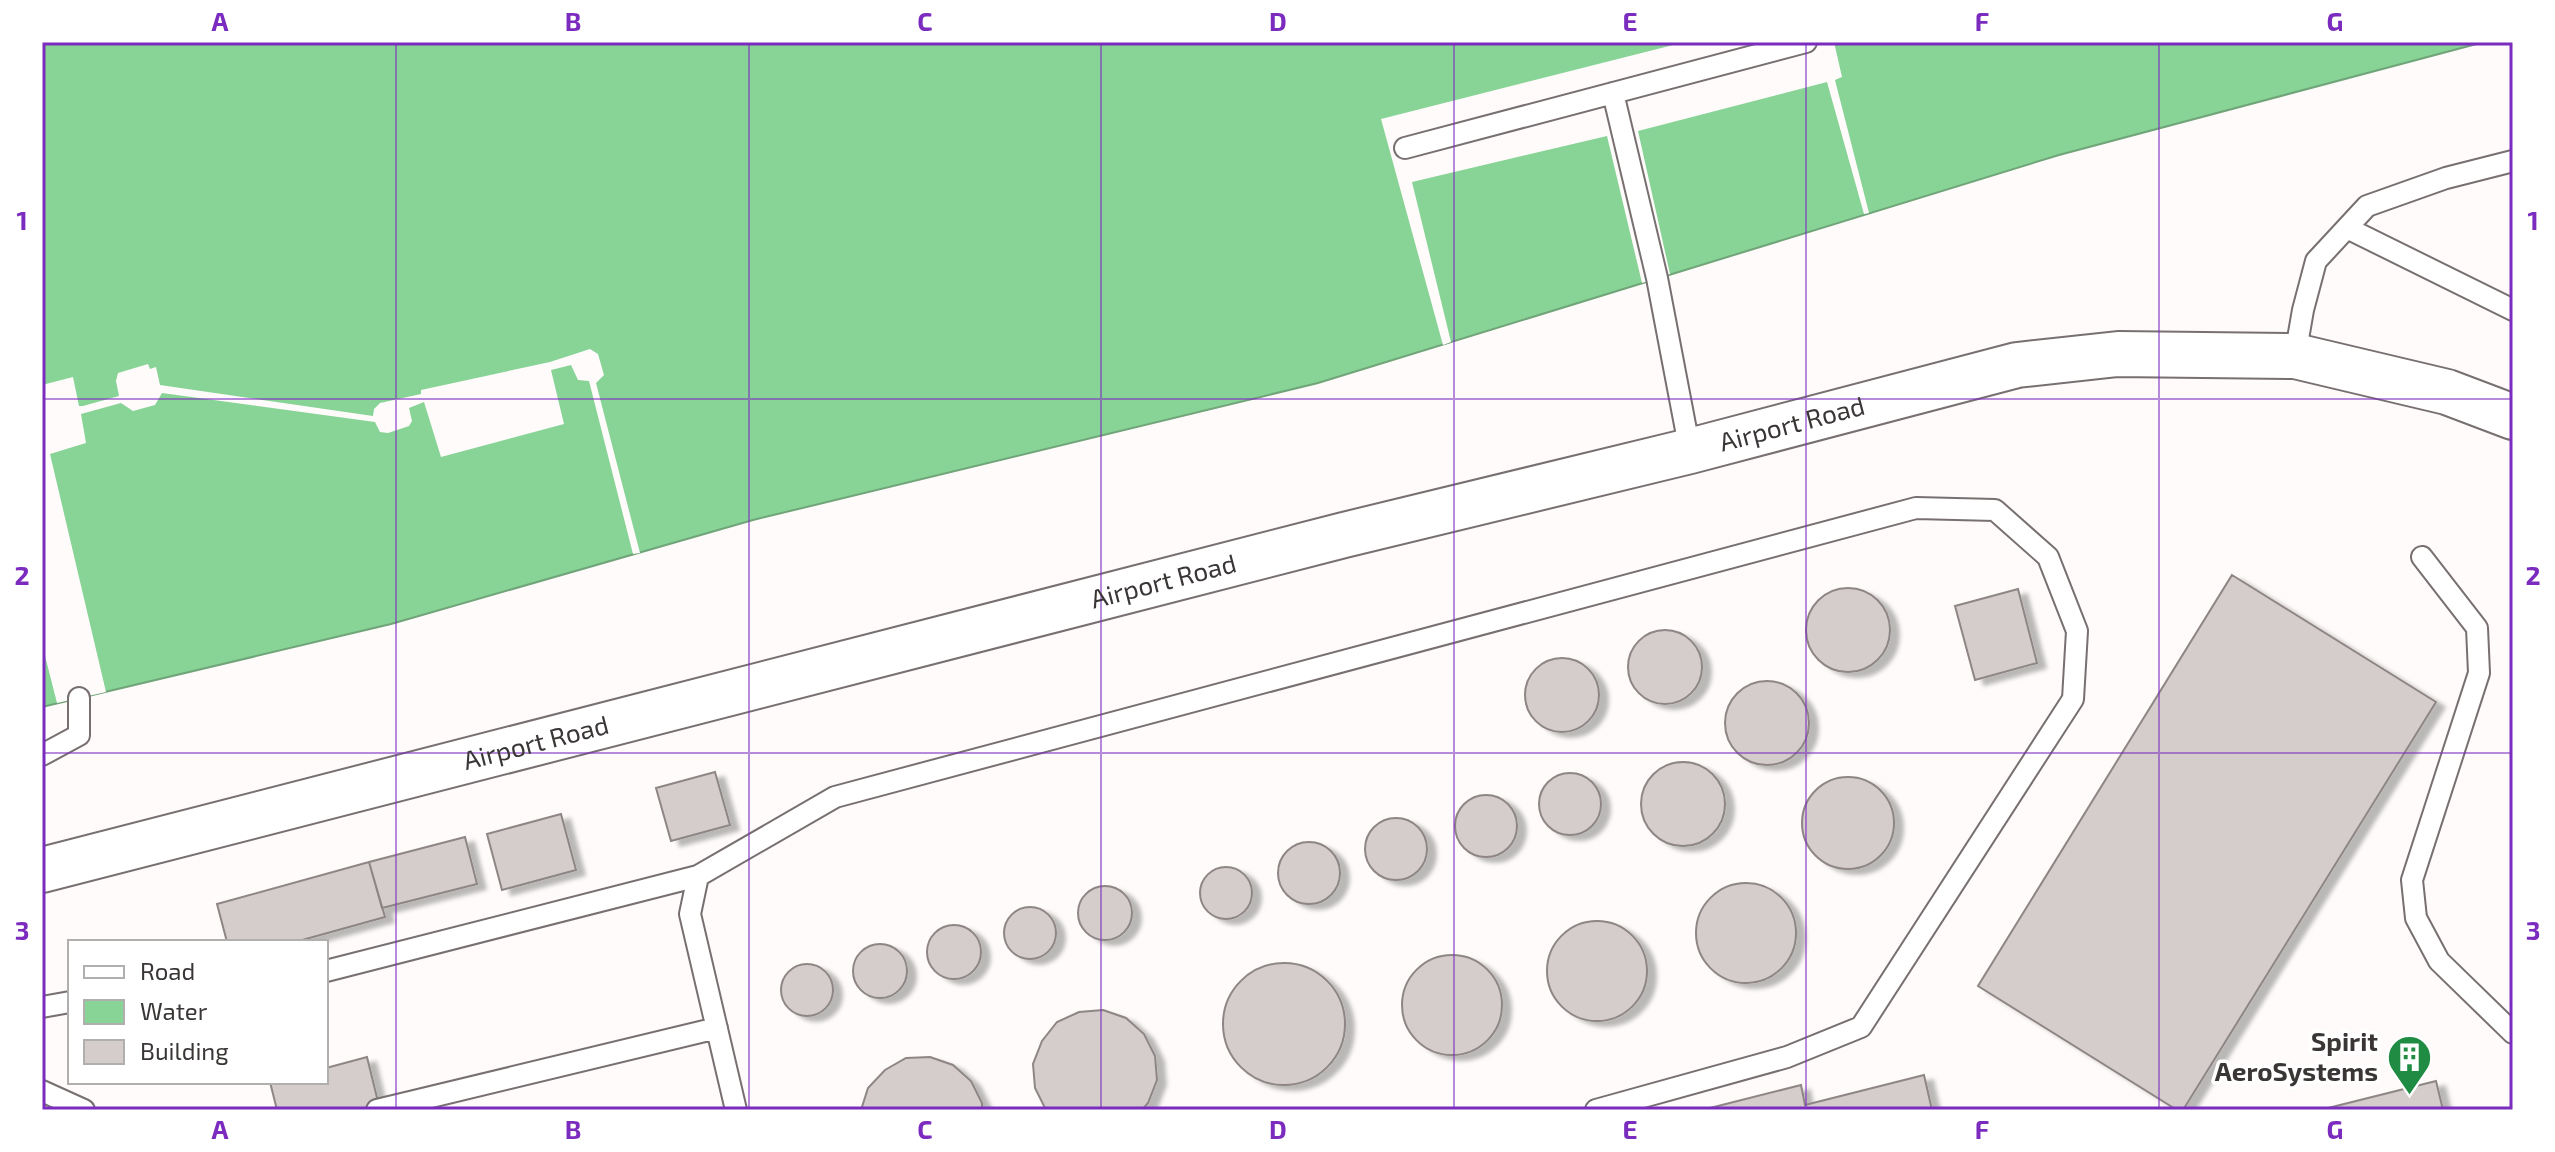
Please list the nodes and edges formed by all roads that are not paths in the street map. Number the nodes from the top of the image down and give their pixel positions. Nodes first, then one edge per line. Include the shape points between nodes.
1 (1806, 42) edge
2 (1613, 93) junction
3 (1405, 148) dead end
4 (2513, 161) edge
5 (2347, 228) junction
6 (2513, 310) edge
7 (2295, 356) junction
8 (2513, 417) edge
9 (1690, 451) junction
10 (2422, 557) dead end
11 (79, 698) dead end
12 (42, 755) edge
13 (42, 870) edge
14 (698, 876) junction
15 (328, 970) edge
16 (68, 1002) edge
17 (42, 1007) edge
18 (717, 1028) junction
19 (2513, 1033) edge
20 (42, 1091) edge
21 (84, 1110) edge
22 (377, 1110) edge
23 (736, 1110) edge
24 (1596, 1110) edge

1 - 2 lane
2 - 3 lane
2 - 9 lane via 1657,278
4 - 5 lane via 2367,206
5 - 6 lane
5 - 7 lane via 2316,261
7 - 8 street, Airport Road via 2447,392
7 - 9 street, Airport Road via 2118,354 2017,365
9 - 13 street, Airport Road via 1329,538
10 - 19 lane via 2477,628 2479,673 2412,880 2416,918 2439,961
11 - 12 lane via 79,735
14 - 15 lane
14 - 18 lane via 690,914
14 - 24 lane via 835,797 1916,508 1995,510 2048,557 2077,631 2073,699 1861,1027 1787,1057
16 - 17 lane
18 - 22 lane
18 - 23 lane
20 - 21 lane

